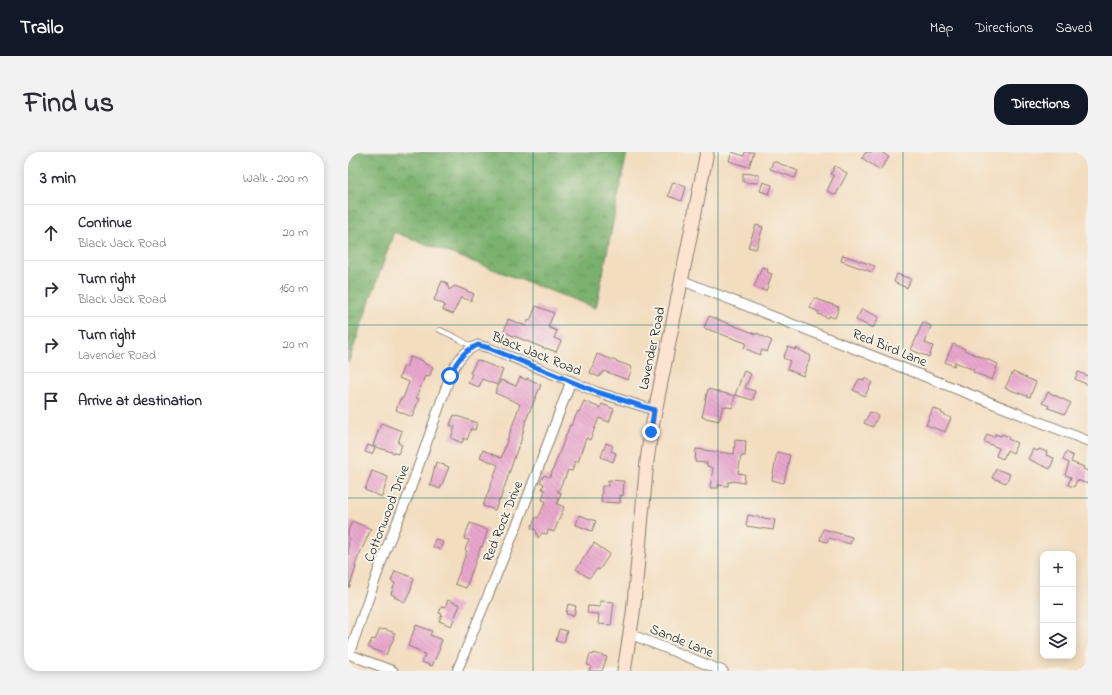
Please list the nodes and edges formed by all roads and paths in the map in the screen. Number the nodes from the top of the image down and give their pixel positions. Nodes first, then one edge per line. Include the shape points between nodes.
1 (707, 152) edge
2 (681, 280) junction
3 (440, 330) dead end
4 (473, 347) junction
5 (571, 381) junction
6 (654, 410) junction
7 (432, 426) joint
8 (1088, 441) edge
9 (630, 634) junction
10 (348, 654) edge
11 (393, 671) edge
12 (457, 671) edge
13 (624, 671) edge
14 (723, 671) edge

1 - 2 street, Lavender Road
2 - 6 street, Lavender Road
2 - 8 street, Red Bird Lane
3 - 4 lane
4 - 5 street, Black Jack Road via 478,345 489,348
4 - 7 street, Black Jack Road via 463,353 454,366
5 - 6 street, Black Jack Road
5 - 12 street, Red Rock Drive via 519,520
6 - 9 street, Lavender Road
7 - 10 street, Cottonwood Drive
9 - 13 street, Lavender Road
9 - 14 street, Sande Lane
10 - 11 street

